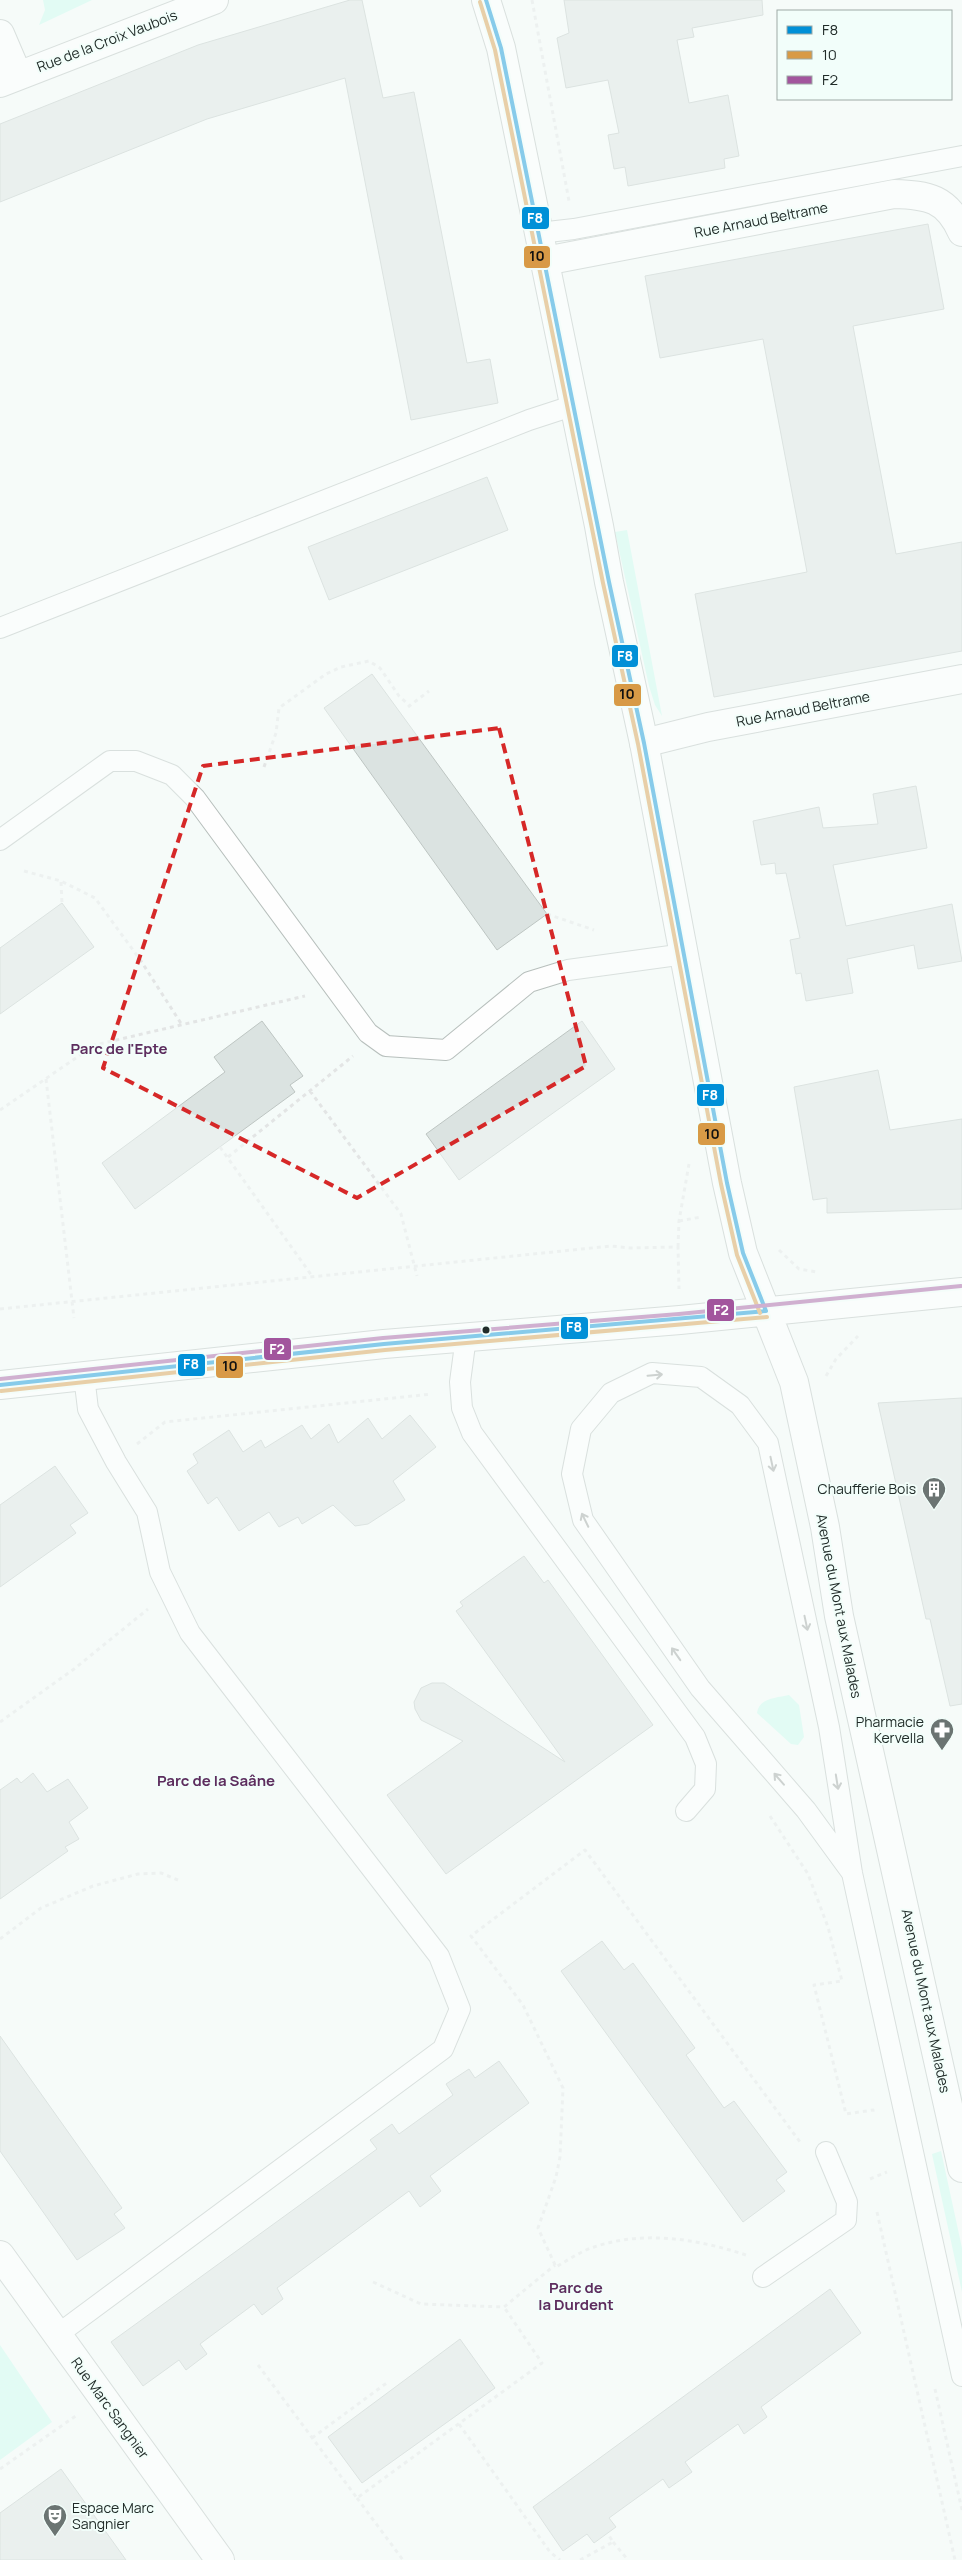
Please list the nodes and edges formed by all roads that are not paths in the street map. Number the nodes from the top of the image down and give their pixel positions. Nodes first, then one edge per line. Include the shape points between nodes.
1 (214, 0) edge
2 (486, 0) edge
3 (508, 0) edge
4 (0, 34) edge
5 (501, 48) junction
6 (9, 79) edge
7 (962, 156) edge
8 (962, 232) edge
9 (539, 233) junction
10 (545, 261) junction
11 (575, 405) junction
12 (0, 628) edge
13 (962, 679) edge
14 (644, 743) junction
15 (0, 840) edge
16 (685, 954) junction
17 (962, 1292) edge
18 (766, 1311) junction
19 (466, 1337) junction
20 (84, 1376) junction
21 (0, 1385) edge
22 (686, 1811) dead end
23 (852, 1873) junction
24 (830, 2160) road end
25 (962, 2168) edge
26 (0, 2255) edge
27 (768, 2273) road end
28 (57, 2335) junction
29 (962, 2376) edge
30 (220, 2560) edge

1 - 6 street, Rue de la Croix Vaubois
2 - 5 street, Avenue du Mont aux Malades
3 - 5 street, Avenue du Mont aux Malades
4 - 6 street
5 - 9 street, Avenue du Mont aux Malades
7 - 9 lane
8 - 10 street, Rue Arnaud Beltrame via 954,215 929,198 894,194
9 - 10 street, Avenue du Mont aux Malades
10 - 11 street, Avenue du Mont aux Malades
11 - 12 lane via 529,420
11 - 14 street, Avenue du Mont aux Malades
13 - 14 street, Rue Arnaud Beltrame via 708,727
14 - 16 street, Avenue du Mont aux Malades
15 - 16 lane via 110,761 136,761 172,776 195,798 368,1033 386,1046 446,1050 529,982 568,970
16 - 18 street, Avenue du Mont aux Malades via 731,1202 743,1253
17 - 18 street
18 - 19 street
18 - 25 street, Avenue du Mont aux Malades via 796,1389 825,1527 839,1616
19 - 20 street
19 - 22 lane via 462,1408 472,1434 695,1737 706,1764 705,1789
20 - 21 street
20 - 28 lane via 88,1409 147,1512 160,1572 190,1633 439,1956 460,2008 443,2049
23 -> 23 lane via 806,1810 700,1688 583,1520 572,1474 581,1429 611,1393 652,1374 701,1377 740,1405 768,1443 828,1727
23 - 29 lane
24 - 27 lane via 847,2202 846,2220
26 - 28 street, Rue Marc Sangnier
28 - 30 street, Rue Marc Sangnier

